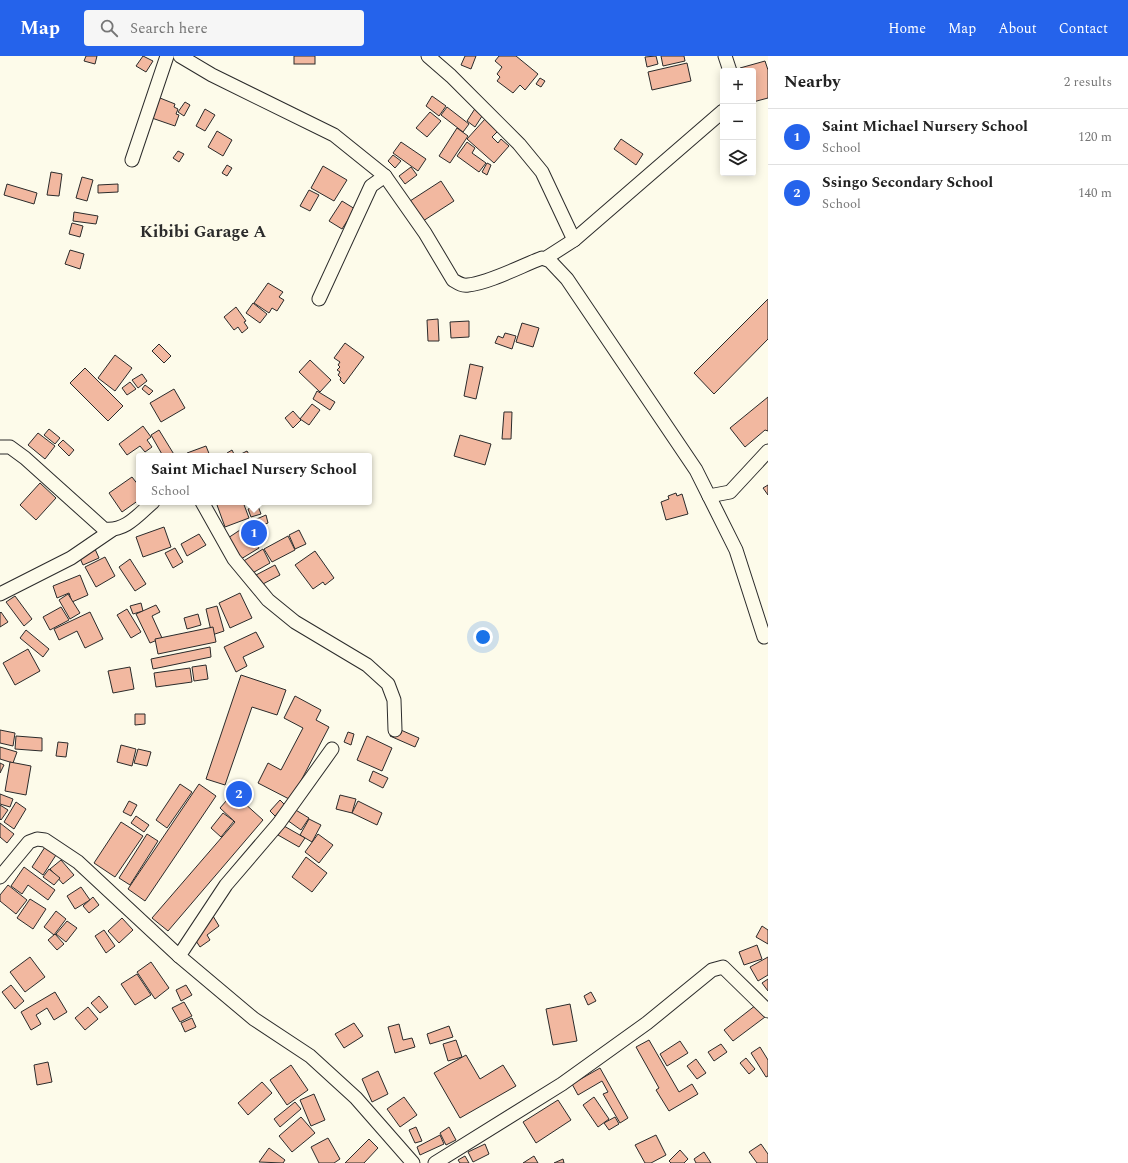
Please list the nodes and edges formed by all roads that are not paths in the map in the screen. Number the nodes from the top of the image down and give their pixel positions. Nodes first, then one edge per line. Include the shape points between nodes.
1 (167, 56) edge
2 (180, 56) edge
3 (428, 56) edge
4 (725, 56) edge
5 (729, 68) edge
6 (720, 114) edge
7 (132, 160) dead end
8 (385, 176) junction
9 (574, 240) junction
10 (546, 258) junction
11 (319, 299) dead end
12 (0, 447) edge
13 (768, 451) edge
14 (709, 496) junction
15 (150, 505) edge
16 (204, 505) edge
17 (112, 530) junction
18 (0, 594) edge
19 (764, 637) dead end
20 (396, 730) dead end
21 (332, 748) dead end
22 (0, 877) edge
23 (179, 956) junction
24 (768, 1011) edge
25 (413, 1163) edge
26 (436, 1163) edge

1 - 7 street
2 - 8 street via 212,75 334,135
3 - 9 street via 519,144 542,172
4 - 5 street
6 - 9 street
8 - 10 street via 425,233 453,280 461,285 487,280
8 - 11 street via 370,186
9 - 10 street
10 - 14 street via 567,279 670,429
12 - 17 street via 10,448 26,458 96,523 104,529
13 - 14 street via 730,492
14 - 19 street via 736,550
15 - 17 street via 124,527
16 - 20 street via 234,559 268,600 295,622 367,665 388,684 394,700
17 - 18 street via 71,558
21 - 23 street via 279,823 226,885
22 - 23 street via 29,842 37,839 46,840 78,862
23 - 25 street via 254,1019 310,1056 356,1098
24 - 26 street via 723,967 712,970 647,1023 562,1084

